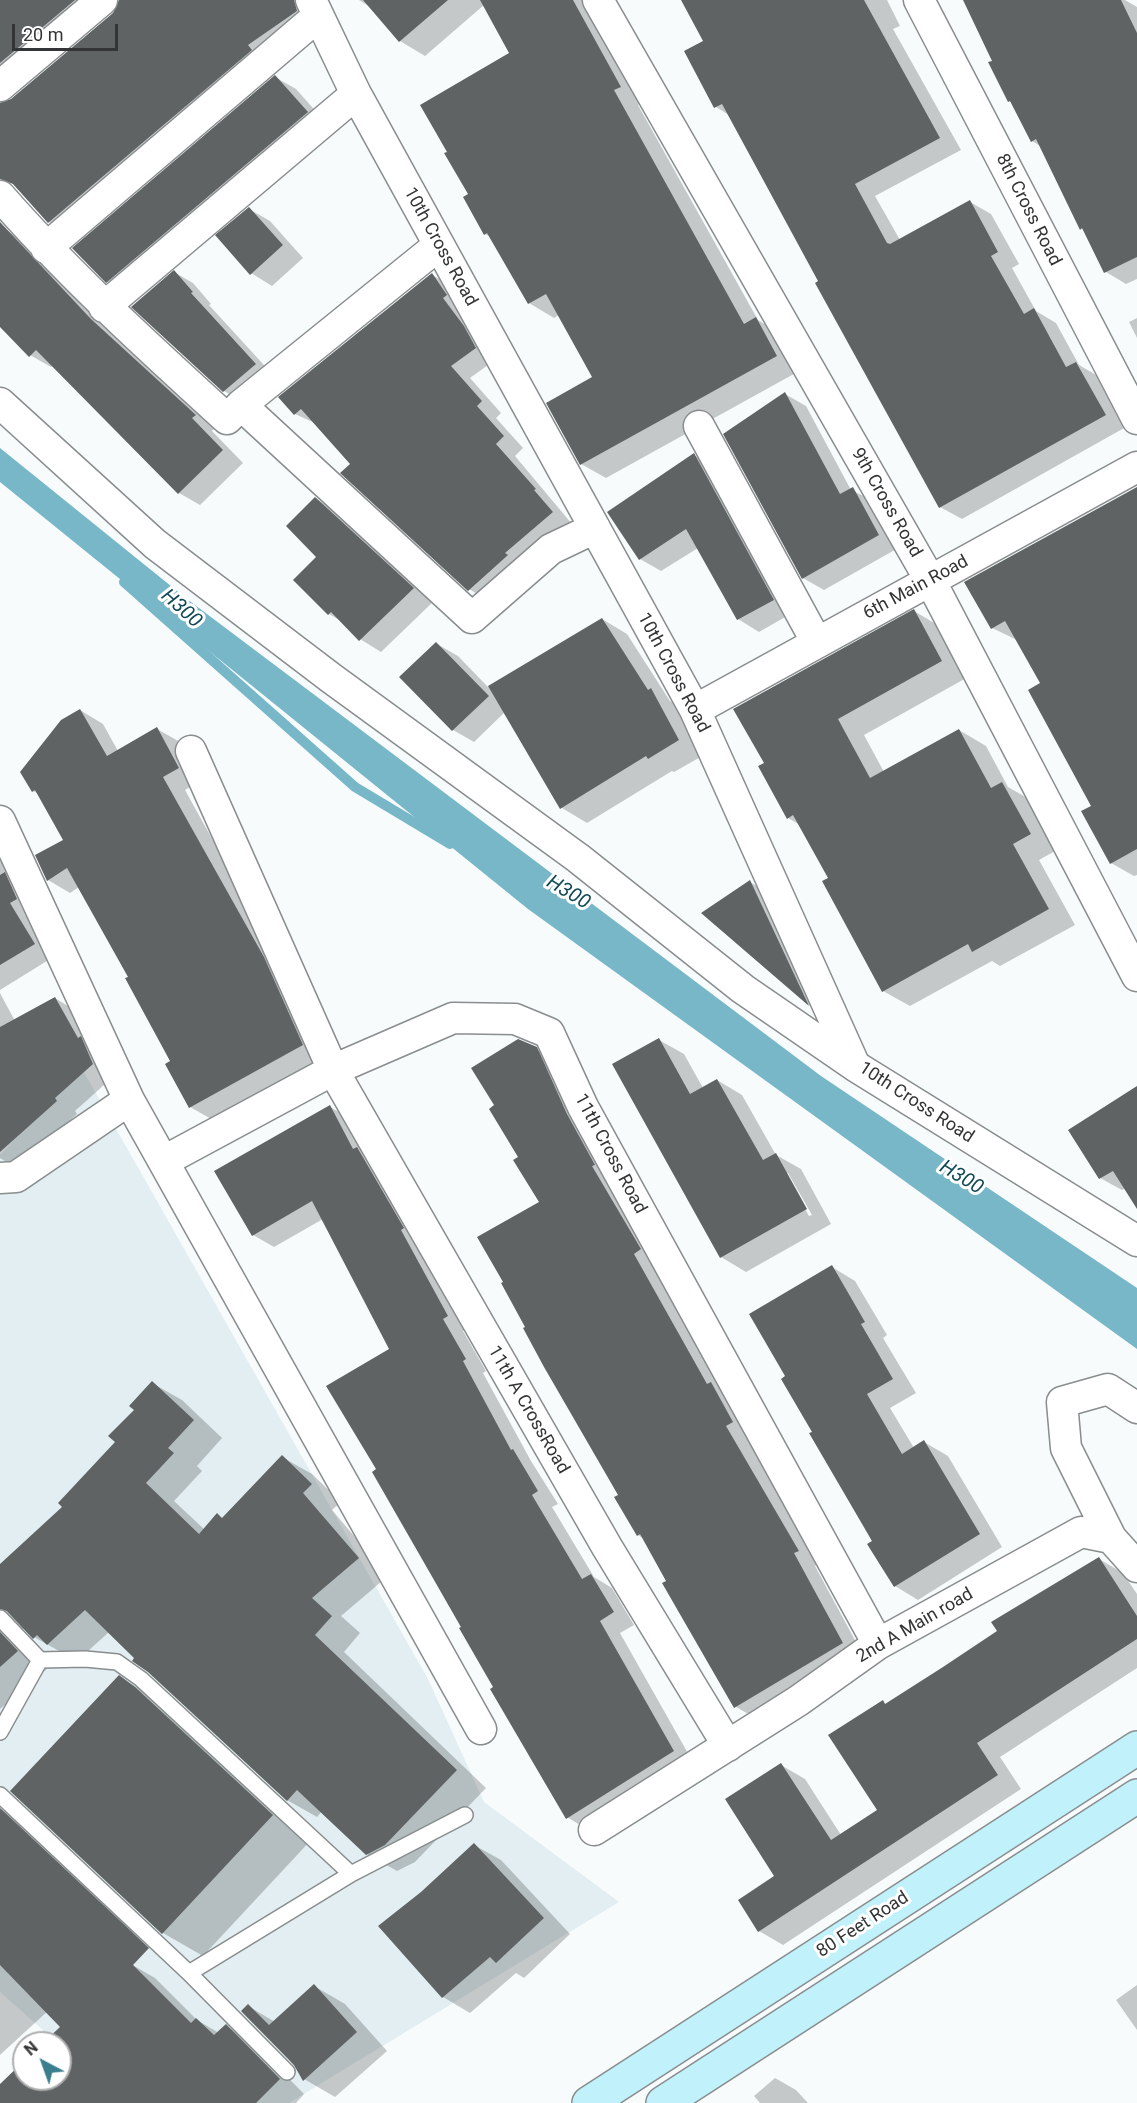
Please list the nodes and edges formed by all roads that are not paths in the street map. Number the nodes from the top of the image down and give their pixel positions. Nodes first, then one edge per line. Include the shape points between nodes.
1 (102, 0) edge
2 (598, 0) edge
3 (919, 0) edge
4 (314, 8) edge
5 (0, 86) edge
6 (356, 94) junction
7 (0, 196) edge
8 (439, 245) junction
9 (46, 248) junction
10 (104, 307) junction
11 (0, 403) edge
12 (241, 405) junction
13 (1137, 419) edge
14 (699, 426) dead end
15 (1137, 467) edge
16 (595, 528) junction
17 (930, 580) junction
18 (816, 641) junction
19 (695, 710) junction
20 (191, 751) dead end
21 (0, 821) edge
22 (1137, 976) edge
23 (855, 1066) junction
24 (333, 1070) junction
25 (129, 1100) junction
26 (164, 1161) junction
27 (0, 1178) edge
28 (1137, 1241) edge
29 (1137, 1408) edge
30 (1111, 1538) junction
31 (1137, 1567) edge
32 (0, 1618) edge
33 (878, 1644) junction
34 (40, 1660) junction
35 (481, 1729) dead end
36 (0, 1732) edge
37 (728, 1746) junction
38 (1137, 1748) edge
39 (0, 1795) edge
40 (1137, 1796) edge
41 (465, 1815) dead end
42 (594, 1830) dead end
43 (351, 1874) junction
44 (189, 1973) junction
45 (287, 2072) dead end
46 (589, 2103) edge
47 (663, 2103) edge

1 - 5 street
2 - 17 street, 9th Cross Road
3 - 13 street, 8th Cross Road
4 - 6 street, 10th Cross Road
4 - 9 street
6 - 8 street, 10th Cross Road
6 - 10 street
7 - 9 street
8 - 12 street
8 - 16 street, 10th Cross Road
9 - 10 street
10 - 12 street via 227,419
11 - 23 street via 155,544 578,858 743,989
12 - 16 street via 472,618 551,549
14 - 18 street
15 - 17 street, 6th Main Road
16 - 19 street, 10th Cross Road
17 - 18 street, 6th Main Road
17 - 22 street, 9th Cross Road
18 - 19 street, 6th Main Road
19 - 23 street, 10th Cross Road
20 - 24 street, 11th A CrossRoad
21 - 25 street
23 - 28 street, 10th Cross Road
24 - 26 street, 11th Cross Road
24 - 33 street, 11th Cross Road via 453,1018 515,1018 549,1033 583,1107
24 - 37 street, 11th A CrossRoad via 607,1547
25 - 26 street
25 - 27 street via 16,1177
26 - 35 street
29 - 30 street via 1108,1389 1062,1402 1066,1448
30 - 31 street
30 - 33 street, 2nd A Main road via 1082,1532
32 - 34 lane
33 - 37 street, 2nd A Main road
34 - 36 lane
34 - 43 lane via 117,1662 141,1679
37 - 42 street, 2nd A Main road
38 - 46 main road, 80 Feet Road
39 - 44 lane
40 - 47 main road
41 - 43 lane
43 - 44 lane
44 - 45 lane

